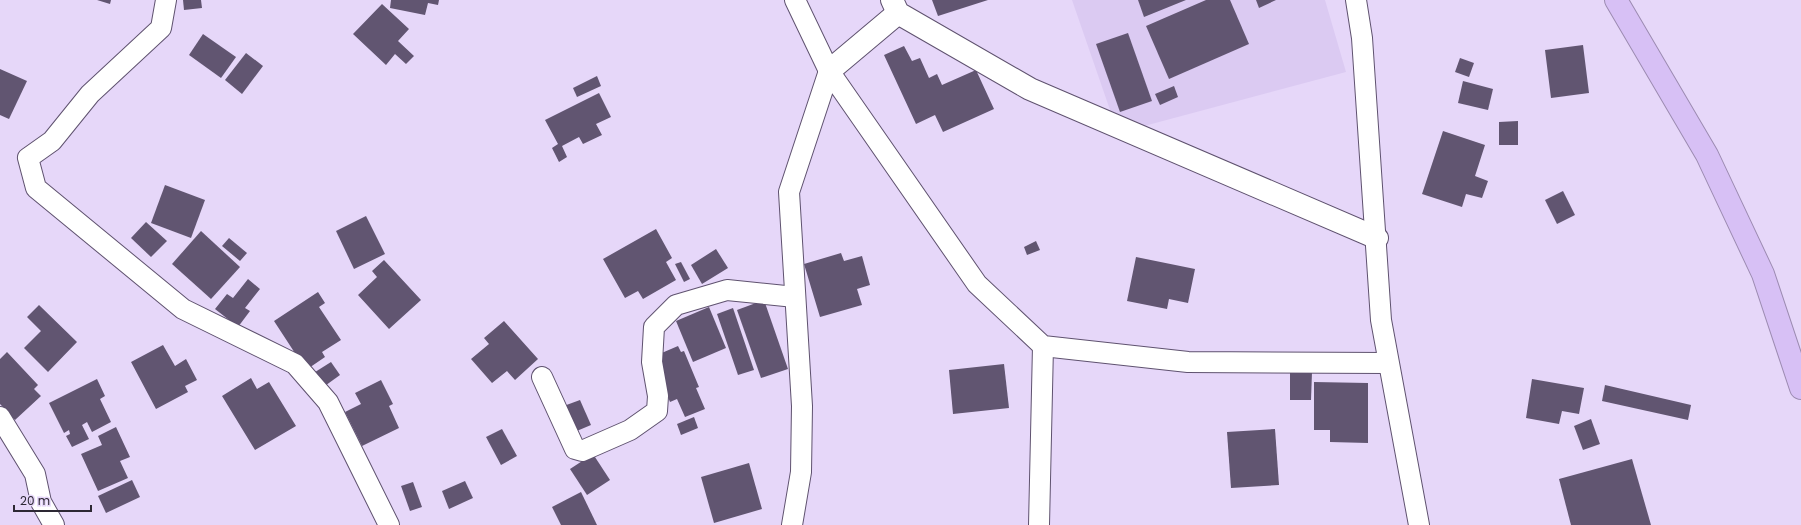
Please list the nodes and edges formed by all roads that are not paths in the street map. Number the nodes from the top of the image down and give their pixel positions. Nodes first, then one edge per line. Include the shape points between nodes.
1 (166, 0) edge
2 (795, 0) edge
3 (1356, 0) edge
4 (1616, 0) edge
5 (895, 7) edge
6 (829, 72) junction
7 (1377, 238) junction
8 (795, 297) junction
9 (1043, 346) junction
10 (1388, 363) junction
11 (542, 377) dead end
12 (1801, 388) edge
13 (0, 417) edge
14 (54, 525) edge
15 (389, 525) edge
16 (792, 525) edge
17 (1039, 525) edge
18 (1418, 525) edge

1 - 15 street via 161,28 90,94 52,140 28,158 36,188 183,309 295,364 328,402
2 - 6 street
3 - 7 street via 1362,38
4 - 12 highway via 1707,155 1763,274
5 - 6 street
5 - 7 street via 1030,89
6 - 8 street via 789,192
6 - 9 street via 977,284
7 - 10 street via 1381,320
8 - 11 street via 726,290 676,305 654,327 652,362 658,396 657,411 630,430 582,451 575,449
8 - 16 street via 802,421 801,472
9 - 10 street via 1188,362
9 - 17 street
10 - 18 street
13 - 14 street via 35,474 41,502

